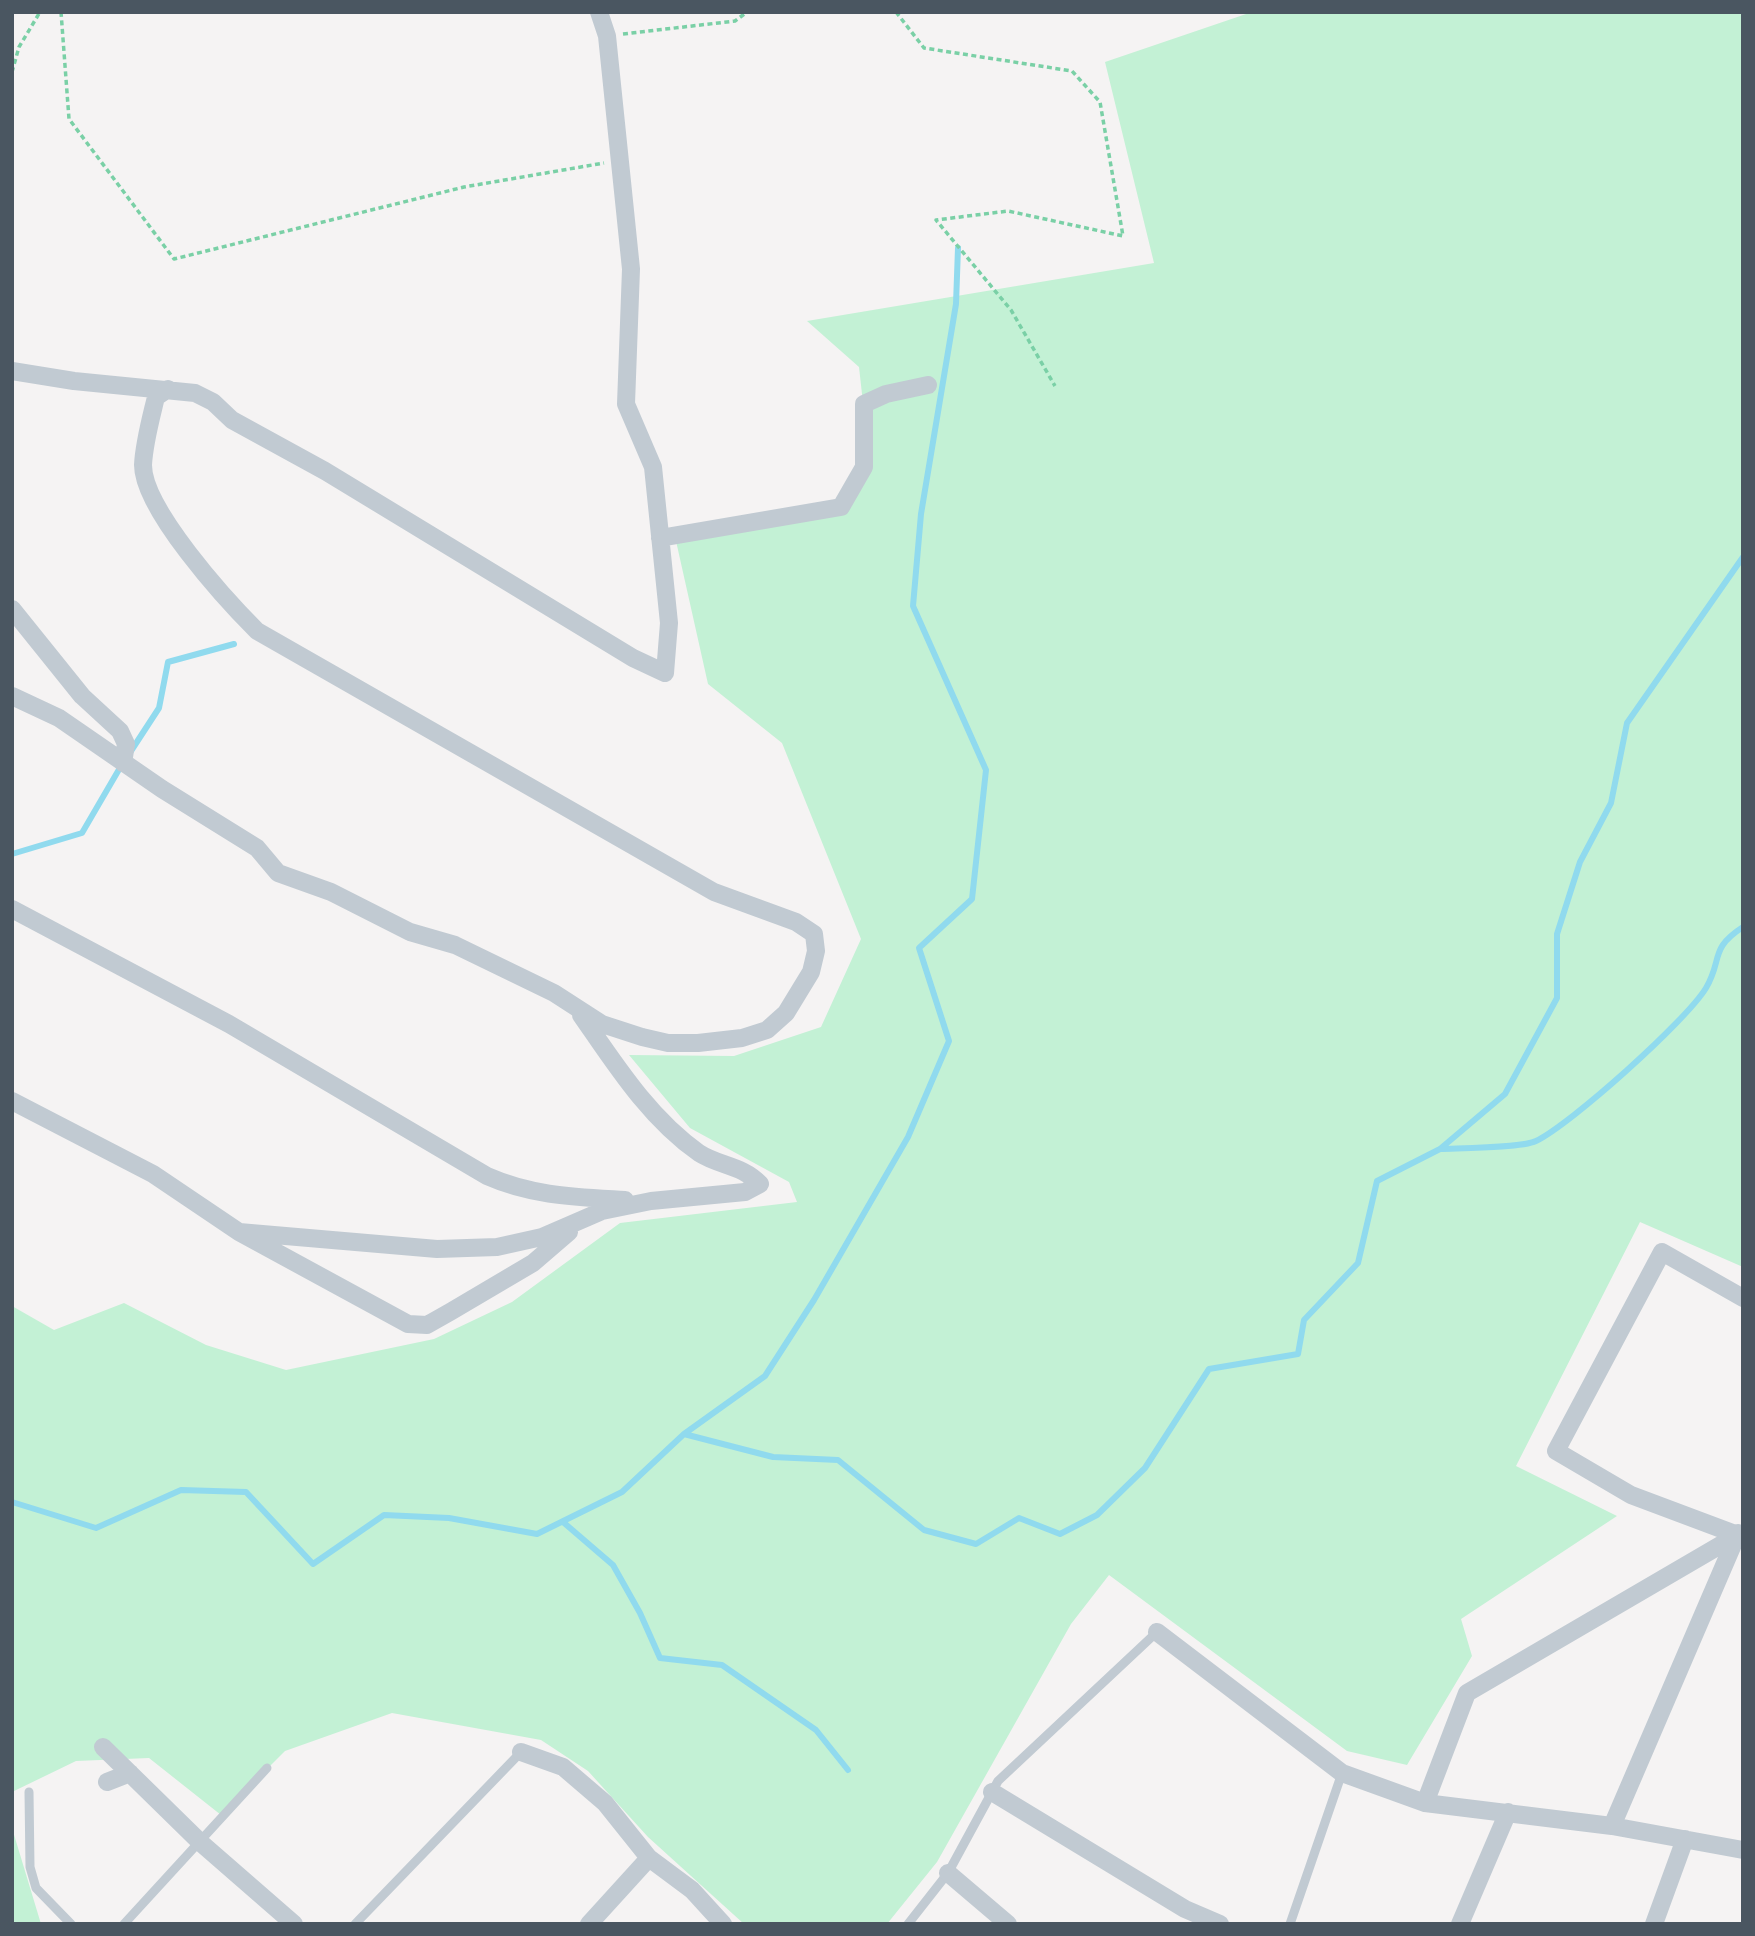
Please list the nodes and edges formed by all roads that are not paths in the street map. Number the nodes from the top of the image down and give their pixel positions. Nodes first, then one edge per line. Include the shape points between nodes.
1 (599, 12) edge
2 (12, 371) edge
3 (928, 385) dead end
4 (168, 389) junction
5 (660, 538) junction
6 (12, 609) edge
7 (12, 696) edge
8 (123, 763) junction
9 (12, 909) edge
10 (575, 1006) junction
11 (12, 1101) edge
12 (651, 1201) junction
13 (579, 1224) junction
14 (239, 1232) junction
15 (1743, 1298) edge
16 (1741, 1533) edge
17 (1157, 1632) joint
18 (103, 1747) dead end
19 (521, 1752) joint
20 (267, 1768) dead end
21 (130, 1773) junction
22 (1342, 1773) junction
23 (107, 1782) dead end
24 (992, 1792) junction
25 (29, 1793) dead end
26 (1425, 1803) junction
27 (1508, 1812) junction
28 (1612, 1826) junction
29 (1685, 1839) junction
30 (201, 1843) junction
31 (1743, 1850) edge
32 (649, 1858) junction
33 (948, 1873) junction
34 (71, 1924) edge
35 (124, 1924) edge
36 (294, 1924) edge
37 (355, 1924) edge
38 (589, 1924) edge
39 (723, 1924) edge
40 (908, 1924) edge
41 (1008, 1924) edge
42 (1220, 1924) edge
43 (1290, 1924) edge
44 (1460, 1924) edge
45 (1654, 1924) edge

1 - 5 street via 607,36 631,269 626,404 653,467
2 - 4 street
3 - 5 street via 864,404 864,467 841,507
4 - 5 street via 195,393 213,402 232,420 665,673 669,623
4 - 10 street via 156,397 151,416 143,467 150,496 231,606 257,631 714,892 796,922 814,934 811,972 786,1013 767,1030 718,1042 668,1043 602,1024
6 - 8 street via 82,696 120,731 126,744
7 - 8 street via 59,718
8 - 10 street via 257,848 278,873 331,892 410,932 455,945
9 - 12 street via 229,1024 487,1176 543,1195
10 - 12 street via 659,1119 701,1154 751,1174 760,1184 745,1192
11 - 14 street via 153,1174
12 - 13 street via 602,1211
13 - 14 street via 497,1247 438,1250
13 - 14 street via 533,1263 427,1325 408,1324
15 - 16 street via 1662,1252 1556,1451 1631,1495
16 - 26 street via 1467,1693
16 - 28 street
17 - 22 street
17 - 24 lane via 998,1781
18 - 21 street
19 - 32 street via 563,1767 605,1803
19 - 37 lane
20 - 30 lane
21 - 23 street
21 - 30 street
22 - 26 street
22 - 43 lane
24 - 33 lane
24 - 42 street via 1185,1909
25 - 34 lane via 30,1867 36,1888
26 - 27 street
27 - 28 street
27 - 44 street
28 - 29 street
29 - 31 street
29 - 45 street
30 - 35 lane
30 - 36 street
32 - 38 street
32 - 39 street via 692,1890
33 - 40 lane
33 - 41 street

